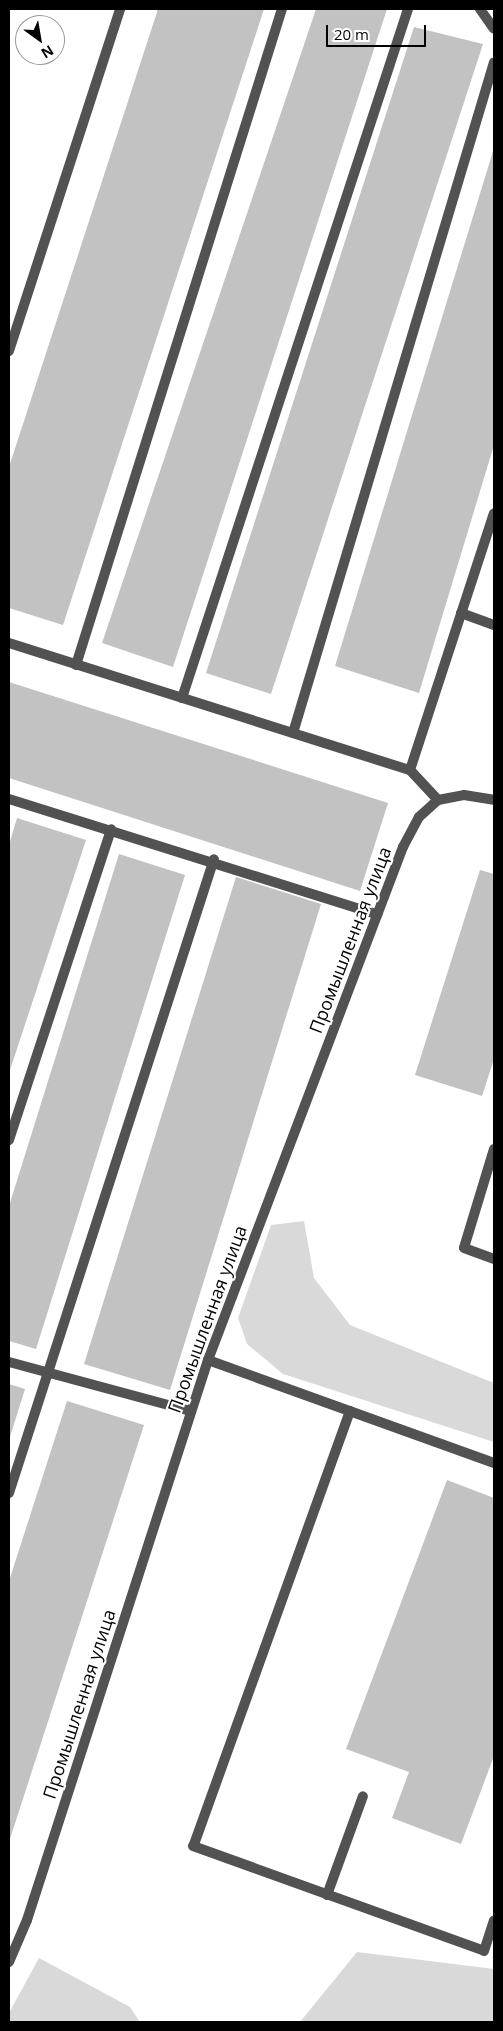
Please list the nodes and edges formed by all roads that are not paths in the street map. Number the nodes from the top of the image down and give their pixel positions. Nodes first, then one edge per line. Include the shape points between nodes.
1 (120, 9) edge
2 (282, 9) edge
3 (408, 9) edge
4 (480, 9) edge
5 (494, 29) edge
6 (494, 62) edge
7 (9, 351) edge
8 (494, 513) edge
9 (461, 614) junction
10 (494, 625) edge
11 (9, 643) edge
12 (76, 665) junction
13 (182, 698) junction
14 (293, 733) junction
15 (410, 770) junction
16 (9, 799) edge
17 (438, 800) junction
18 (494, 800) edge
19 (111, 829) junction
20 (214, 859) junction
21 (377, 914) junction
22 (9, 1140) edge
23 (494, 1149) edge
24 (494, 1259) edge
25 (208, 1360) junction
26 (9, 1362) edge
27 (48, 1372) junction
28 (190, 1411) junction
29 (350, 1411) junction
30 (494, 1463) edge
31 (9, 1493) edge
32 (363, 1796) dead end
33 (327, 1895) junction
34 (494, 1921) edge
35 (9, 1962) edge

1 - 7 street
2 - 12 street
3 - 13 street
4 - 5 street
6 - 14 street
8 - 9 street
9 - 10 street
9 - 15 street
11 - 12 street
12 - 13 street
13 - 14 street
14 - 15 street
15 - 17 street
16 - 19 street
17 - 18 street via 464,795
17 - 21 street, Промышленная улица via 415,825
19 - 20 street
19 - 22 street
20 - 21 street
20 - 27 street
21 - 25 street, Промышленная улица
23 - 24 street via 464,1248
25 - 28 street, Промышленная улица
25 - 29 street
26 - 27 street
27 - 28 street
27 - 31 street
28 - 35 street, Промышленная улица via 27,1920
29 - 30 street
29 - 33 street via 193,1846
32 - 33 street
33 - 34 street via 484,1951

